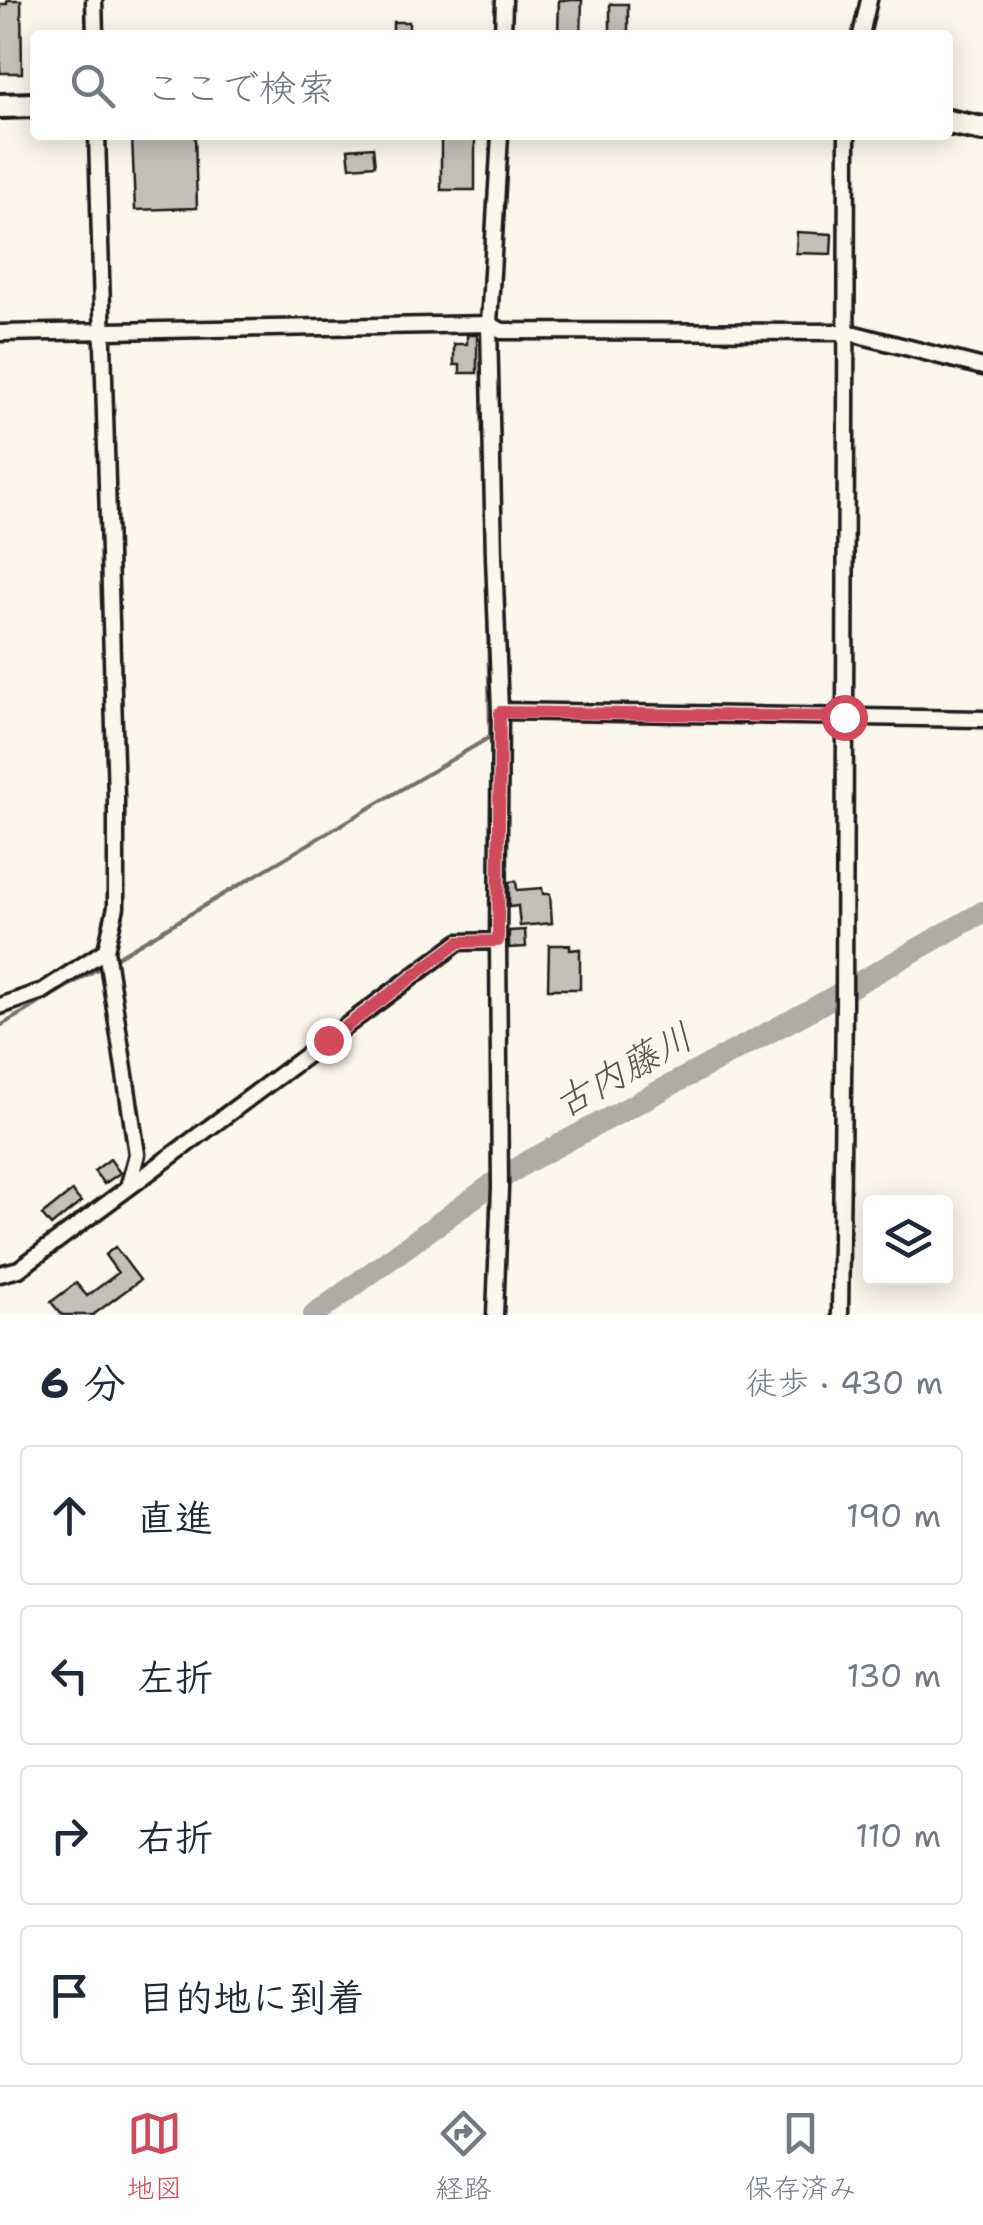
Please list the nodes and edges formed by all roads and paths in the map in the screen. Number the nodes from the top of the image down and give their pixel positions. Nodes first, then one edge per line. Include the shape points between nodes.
1 (94, 0) edge
2 (504, 0) edge
3 (870, 0) edge
4 (95, 30) edge
5 (503, 30) edge
6 (863, 30) edge
7 (30, 105) edge
8 (0, 106) edge
9 (953, 123) edge
10 (983, 129) edge
11 (97, 140) edge
12 (500, 140) edge
13 (846, 140) edge
14 (490, 324) junction
15 (104, 330) junction
16 (847, 332) junction
17 (0, 333) edge
18 (983, 367) edge
19 (500, 712) junction
20 (844, 717) junction
21 (983, 718) edge
22 (498, 941) junction
23 (106, 950) junction
24 (0, 1006) edge
25 (128, 1188) junction
26 (0, 1274) edge
27 (496, 1315) edge
28 (840, 1315) edge

1 - 4 street
2 - 5 street
3 - 6 street
7 - 8 main road
9 - 10 main road
11 - 15 street
12 - 14 street
13 - 16 street
14 - 15 street
14 - 16 street via 502,331
14 - 19 street
15 - 17 street
15 - 23 street via 116,852 116,908
16 - 18 street
16 - 20 street
19 - 20 street
19 - 22 street
20 - 21 street
20 - 28 street
22 - 25 street via 459,942
22 - 27 street
23 - 24 street via 43,991
23 - 25 street via 136,1154
25 - 26 street via 20,1269

